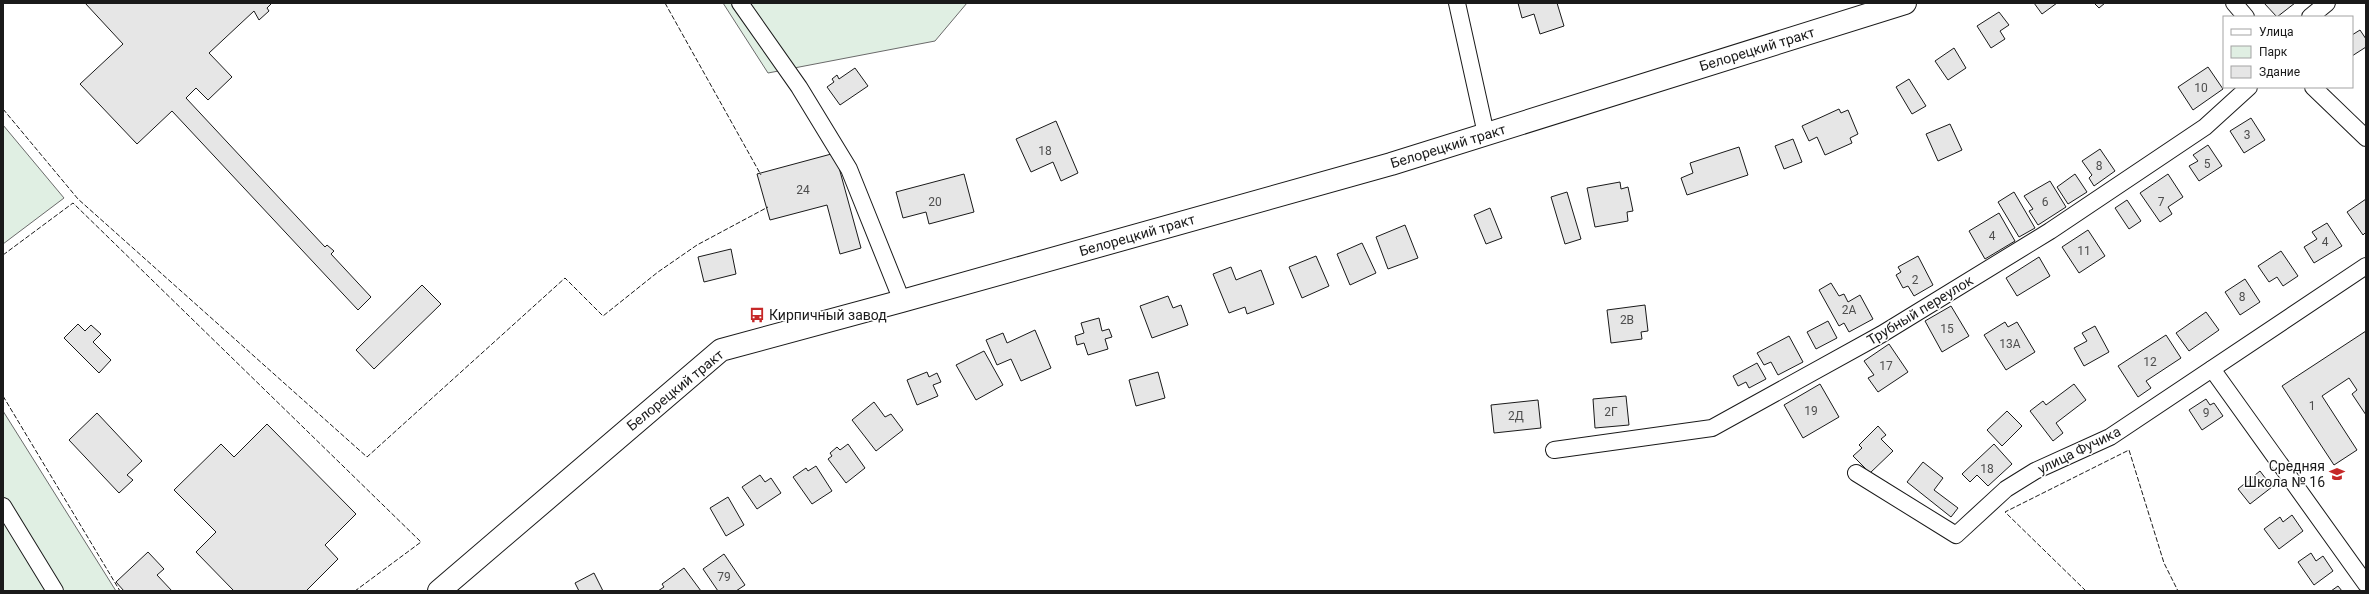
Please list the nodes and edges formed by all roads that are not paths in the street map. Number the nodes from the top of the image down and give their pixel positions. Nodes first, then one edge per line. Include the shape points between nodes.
1 (740, 3) edge
2 (1457, 3) edge
3 (1905, 3) edge
4 (2234, 3) edge
5 (2327, 3) edge
6 (2245, 16) edge
7 (2311, 16) edge
8 (2248, 88) edge
9 (2314, 88) edge
10 (1486, 134) junction
11 (2366, 138) edge
12 (2366, 266) edge
13 (902, 302) junction
14 (2212, 369) junction
15 (1554, 450) dead end
16 (1856, 473) dead end
17 (3, 506) edge
18 (2366, 584) edge
19 (55, 591) edge
20 (439, 591) edge

1 - 13 street via 799,87 849,169
2 - 10 street
3 - 10 street, Белорецкий тракт
4 - 6 street
5 - 7 street
8 - 15 street, Трубный переулок via 2204,127 2050,232 1882,334 1712,428
9 - 11 street
10 - 13 street, Белорецкий тракт via 1391,164
12 - 14 street, улица Фучика
13 - 20 street, Белорецкий тракт via 721,350
14 - 16 street, улица Фучика via 2110,437 2035,471 2006,489 1956,535
14 - 18 street
17 - 19 street

